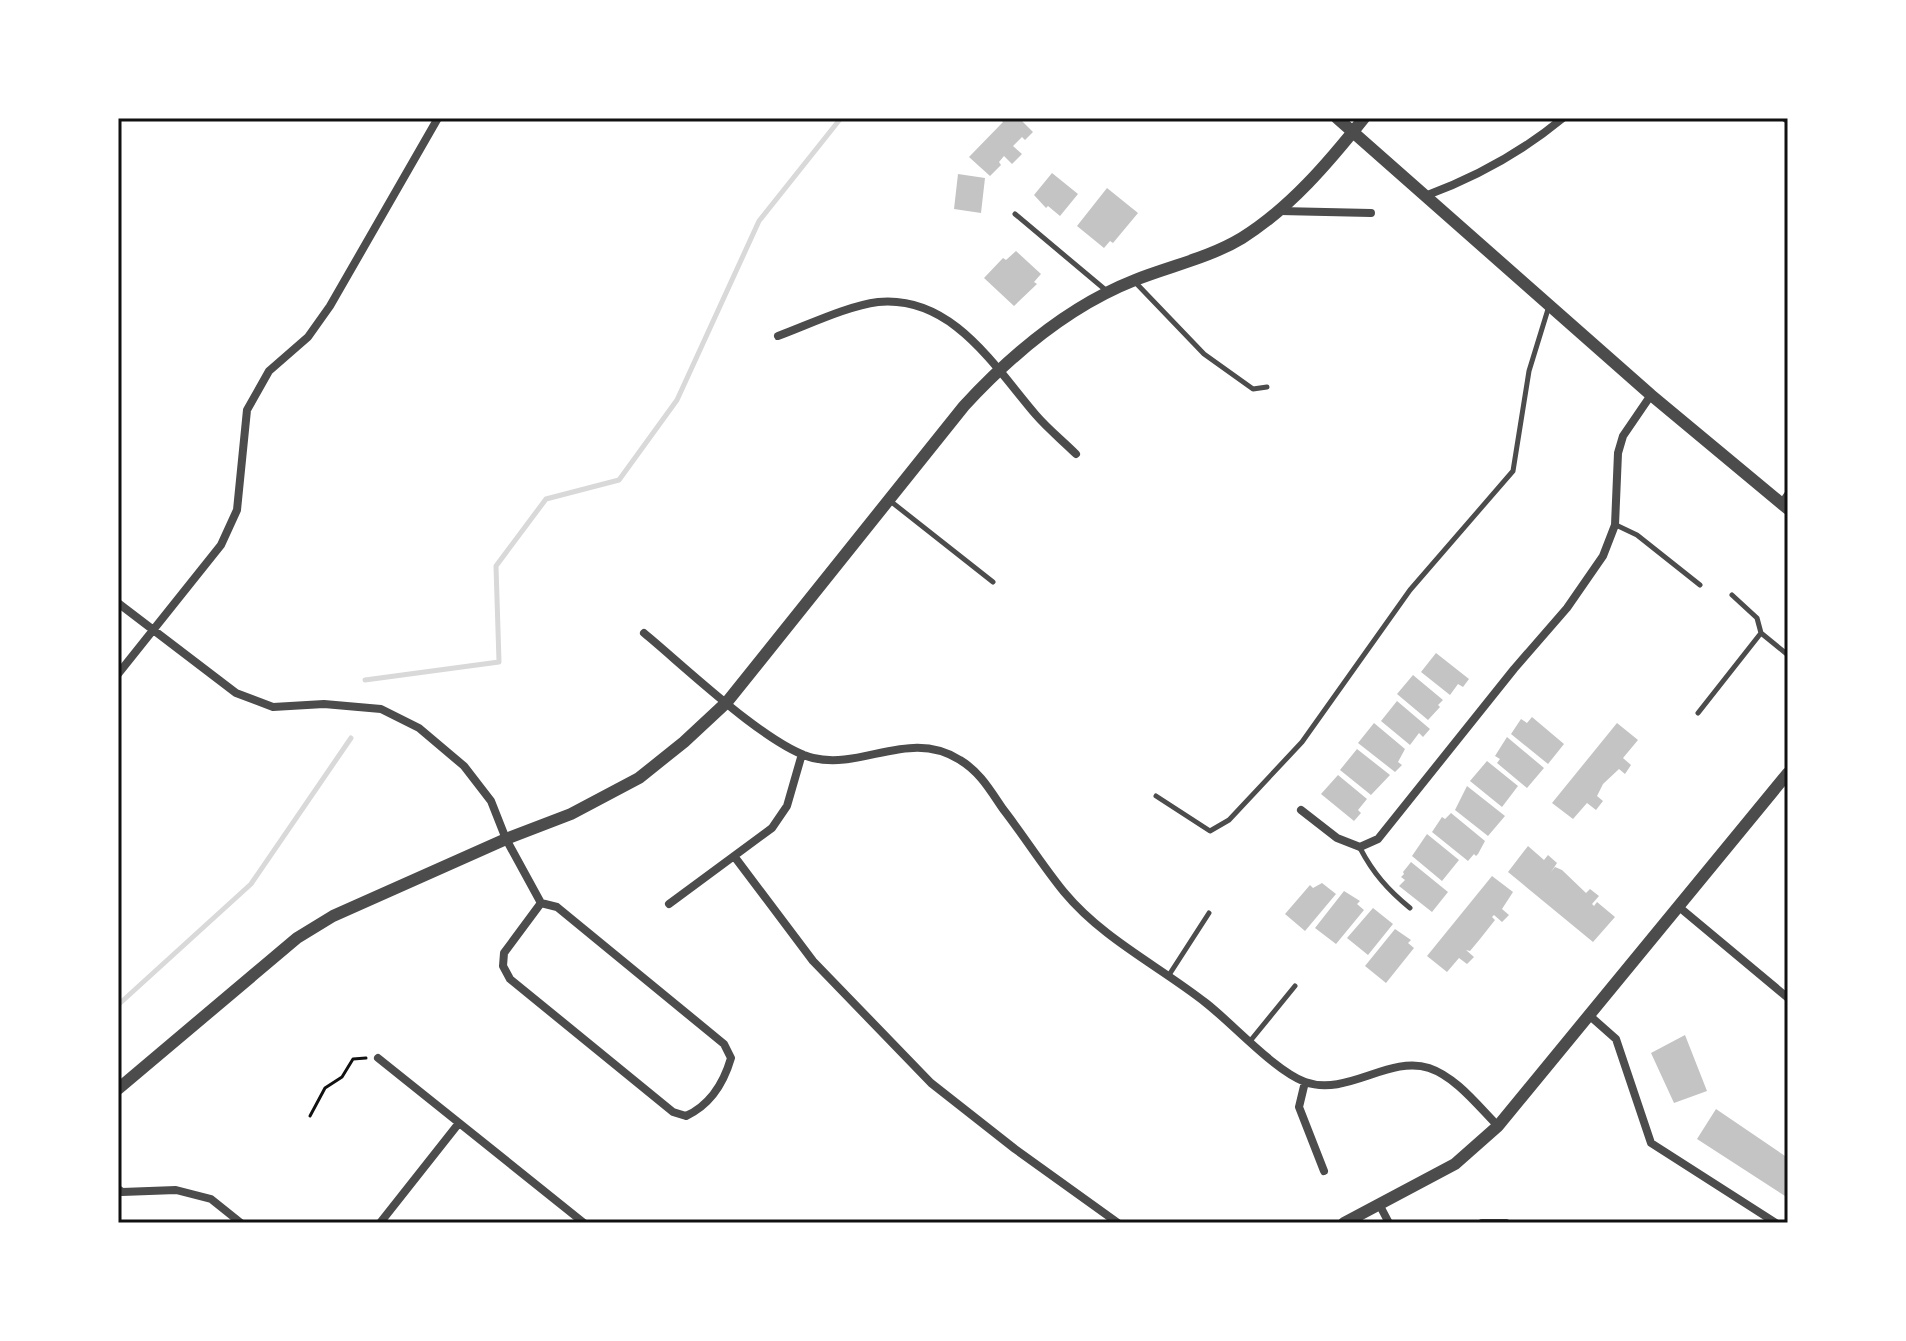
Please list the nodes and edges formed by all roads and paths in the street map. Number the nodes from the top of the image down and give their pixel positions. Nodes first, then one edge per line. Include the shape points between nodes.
1 (438, 118) edge
2 (1337, 118) edge
3 (1364, 118) edge
4 (1563, 118) edge
5 (1353, 132) junction
6 (1425, 196) junction
7 (1280, 211) junction
8 (1371, 213) dead end
9 (1015, 214) dead end
10 (1133, 280) junction
11 (1109, 293) junction
12 (1549, 305) junction
13 (778, 336) dead end
14 (998, 369) junction
15 (1267, 387) dead end
16 (1651, 395) junction
17 (1076, 454) dead end
18 (889, 500) junction
19 (1785, 501) edge
20 (1615, 525) junction
21 (993, 582) dead end
22 (1700, 585) dead end
23 (1732, 595) dead end
24 (118, 603) edge
25 (153, 631) junction
26 (644, 633) dead end
27 (1761, 633) junction
28 (1788, 655) edge
29 (118, 674) edge
30 (727, 702) junction
31 (1698, 713) dead end
32 (802, 754) junction
33 (1788, 773) edge
34 (1156, 796) dead end
35 (1301, 810) dead end
36 (506, 839) junction
37 (1360, 847) junction
38 (734, 856) junction
39 (541, 903) junction
40 (669, 904) dead end
41 (1679, 907) junction
42 (1410, 908) dead end
43 (1209, 913) dead end
44 (1168, 976) junction
45 (1295, 986) dead end
46 (1788, 998) edge
47 (1590, 1016) junction
48 (1251, 1040) junction
49 (378, 1058) joint
50 (1305, 1082) junction
51 (118, 1089) edge
52 (310, 1116) dead end
53 (459, 1123) junction
54 (1498, 1126) junction
55 (1324, 1171) dead end
56 (118, 1189) edge
57 (1379, 1204) junction
58 (582, 1222) edge
59 (241, 1223) edge
60 (380, 1223) edge
61 (1118, 1223) edge
62 (1344, 1223) edge
63 (1389, 1223) edge
64 (1482, 1223) edge
65 (1506, 1223) edge
66 (1776, 1223) edge

1 - 25 street via 330,306 308,337 269,371 247,410 237,510 221,545
2 - 5 street
3 - 5 street
4 - 6 street via 1459,183
5 - 6 street
5 - 7 street
6 - 12 street
7 - 8 street
7 - 10 street via 1211,254
9 - 11 lane
10 - 11 street
10 - 15 lane via 1204,354 1253,389
11 - 14 street via 1070,314
12 - 16 street
12 - 34 lane via 1529,371 1513,471 1410,590 1302,742 1229,820 1210,831
13 - 14 street via 866,305 903,302 948,319
14 - 17 street
14 - 18 street
16 - 19 street
16 - 20 street via 1623,436 1618,453
18 - 21 lane
18 - 30 street
20 - 22 lane via 1637,535
20 - 37 street via 1603,556 1567,608 1378,839
23 - 27 lane via 1757,618
24 - 25 street
25 - 29 street
25 - 36 street via 236,693 273,707 381,709 419,728 464,766 491,801
26 - 30 street
27 - 28 lane
27 - 31 lane
30 - 32 street
30 - 36 street via 639,778 571,814
32 - 38 street via 787,806 772,828
32 - 44 street via 845,758 905,746 957,758 978,773 1085,915
33 - 41 street
35 - 37 street via 1337,838
36 - 39 street
36 - 51 street via 333,916 297,938
37 - 42 lane via 1384,886
38 - 40 street
38 - 61 street via 813,961 931,1083
39 - 39 street via 504,953 510,979 673,1112 686,1116 707,1101 725,1077 731,1058 724,1044 557,907
41 - 46 street
41 - 47 street
43 - 44 lane
44 - 48 street
45 - 48 lane
47 - 54 street
47 - 66 street via 1616,1039 1651,1143
48 - 50 street
49 - 52 path via 353,1059 342,1077 325,1088
49 - 53 street
50 - 54 street via 1330,1086 1406,1067 1427,1067 1451,1081
50 - 55 street via 1299,1107
53 - 58 street
53 - 60 street
54 - 57 street via 1455,1164
56 - 59 street via 176,1190 211,1199
57 - 62 street
57 - 63 street
64 - 65 street

